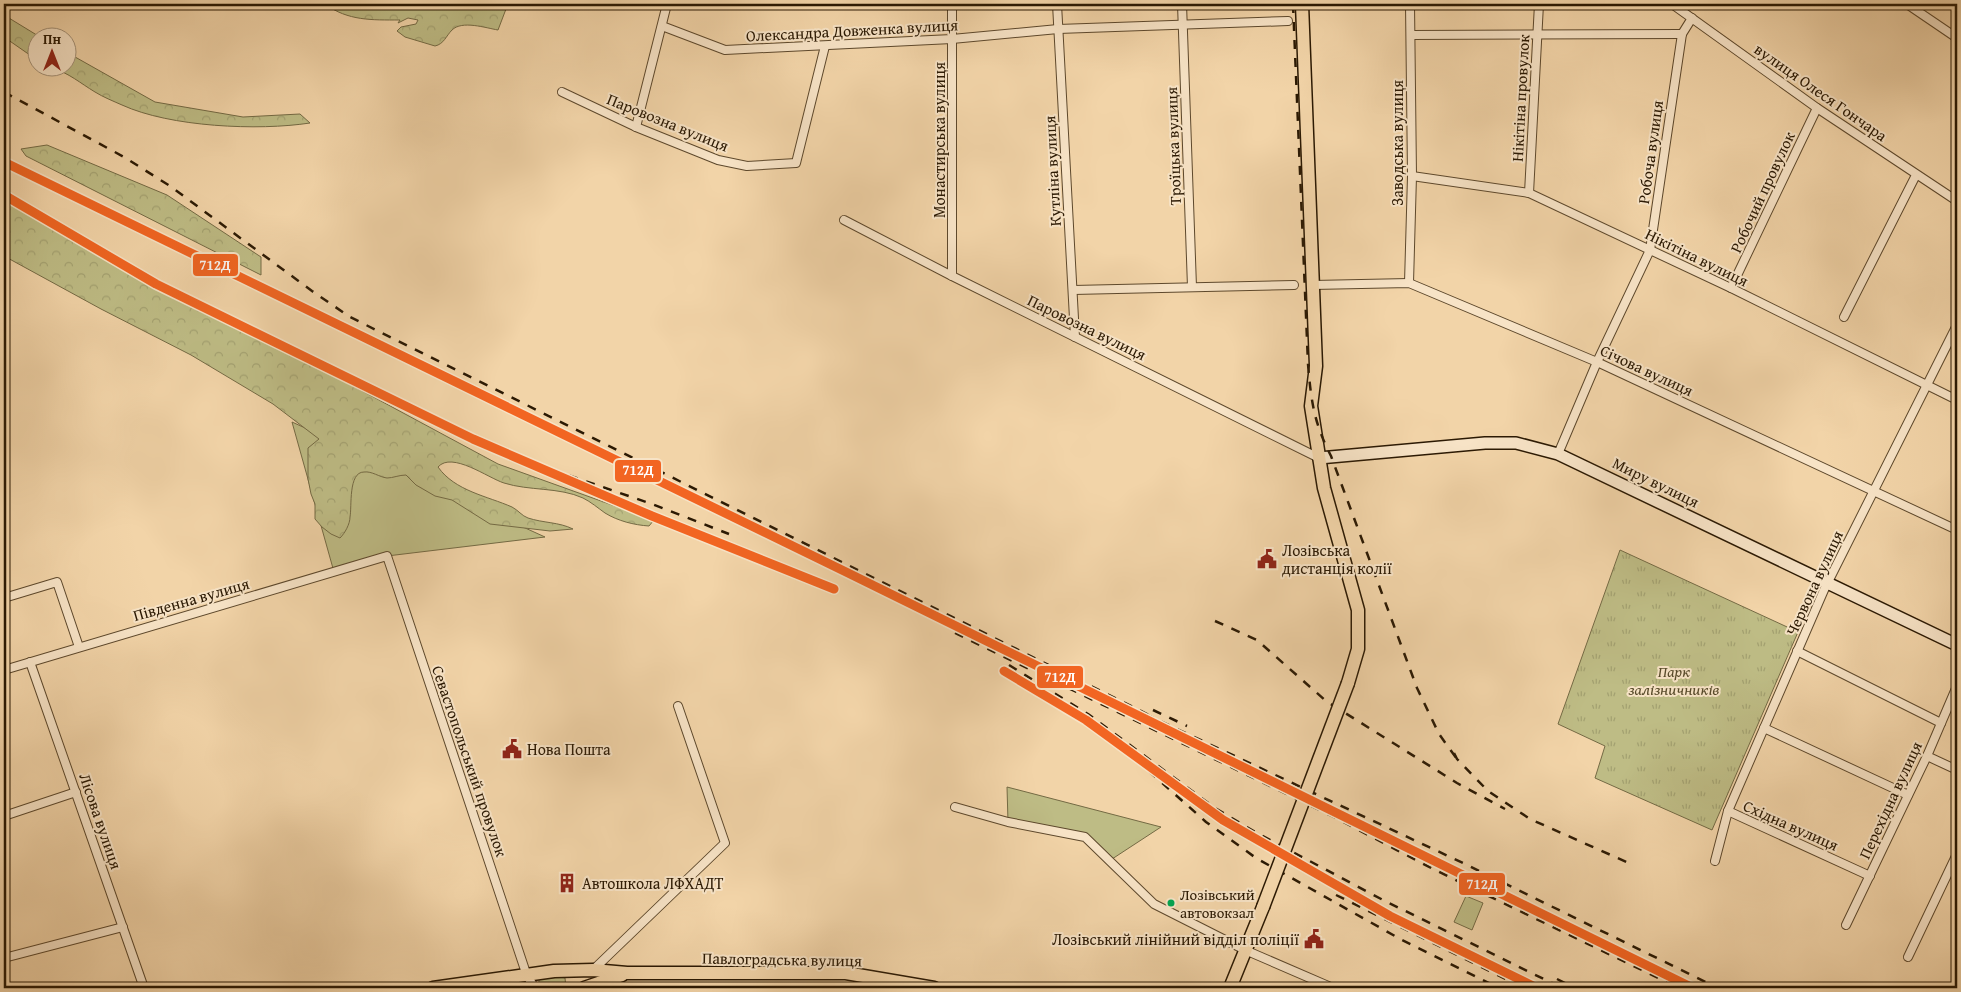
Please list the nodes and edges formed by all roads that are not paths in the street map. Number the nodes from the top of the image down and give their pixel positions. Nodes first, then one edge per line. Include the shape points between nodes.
1 (667, 4) edge
2 (952, 4) edge
3 (1057, 4) edge
4 (1182, 4) edge
5 (1302, 4) edge
6 (1410, 4) edge
7 (1539, 4) edge
8 (1672, 4) edge
9 (1907, 4) edge
10 (1692, 18) junction
11 (1288, 21) dead end
12 (1182, 25) junction
13 (662, 26) junction
14 (1058, 29) junction
15 (1682, 34) junction
16 (1412, 35) junction
17 (1538, 35) junction
18 (1957, 38) edge
19 (952, 40) junction
20 (825, 46) junction
21 (562, 92) dead end
22 (1817, 108) junction
23 (636, 126) junction
24 (1916, 174) junction
25 (1412, 176) junction
26 (1528, 193) junction
27 (1957, 201) edge
28 (844, 220) dead end
29 (1650, 250) junction
30 (952, 276) junction
31 (1409, 283) junction
32 (1294, 285) dead end
33 (1313, 285) junction
34 (1192, 287) junction
35 (1731, 288) junction
36 (1073, 290) junction
37 (1844, 317) dead end
38 (1957, 325) edge
39 (1075, 337) junction
40 (1597, 362) junction
41 (1927, 386) junction
42 (1957, 400) edge
43 (1558, 454) junction
44 (1319, 458) junction
45 (1874, 491) junction
46 (1957, 530) edge
47 (386, 556) joint
48 (1826, 584) junction
49 (4, 598) edge
50 (1957, 645) edge
51 (79, 647) junction
52 (1797, 652) junction
53 (30, 662) junction
54 (4, 670) edge
55 (1957, 686) edge
56 (678, 706) dead end
57 (1941, 723) junction
58 (1764, 728) junction
59 (1926, 756) junction
60 (1957, 770) edge
61 (76, 792) junction
62 (1908, 795) junction
63 (955, 807) dead end
64 (1728, 811) junction
65 (4, 816) edge
66 (1957, 854) edge
67 (1715, 861) dead end
68 (1870, 876) junction
69 (1846, 926) dead end
70 (123, 927) junction
71 (1245, 950) junction
72 (1908, 957) dead end
73 (4, 958) edge
74 (593, 970) junction
75 (627, 973) junction
76 (527, 976) junction
77 (144, 988) edge
78 (433, 988) edge
79 (536, 988) edge
80 (584, 988) edge
81 (934, 988) edge
82 (1230, 988) edge
83 (1333, 988) edge

1 - 13 street
2 - 19 street, Монастирська вулиця
3 - 14 street, Кутліна вулиця
4 - 12 street, Троїцька вулиця
5 - 33 main road
6 - 16 street, Заводська вулиця
7 - 17 street, Нікітіна провулок
8 - 10 street, вулиця Олеся Гончара
9 - 18 street
10 - 15 street, Робоча вулиця
10 - 22 street, вулиця Олеся Гончара
11 - 12 street, Олександра Довженка вулиця
12 - 14 street, Олександра Довженка вулиця
12 - 34 street, Троїцька вулиця
13 - 20 street, Олександра Довженка вулиця via 725,50
13 - 23 street
14 - 19 street, Олександра Довженка вулиця
14 - 36 street, Кутліна вулиця
15 - 17 street
15 - 29 street, Робоча вулиця
16 - 17 street
16 - 25 street, Заводська вулиця
17 - 26 street, Нікітіна провулок
19 - 20 street, Олександра Довженка вулиця
19 - 30 street, Монастирська вулиця
20 - 23 street, Паровозна вулиця via 796,163 747,166 718,160
21 - 23 street, Паровозна вулиця
22 - 24 street, вулиця Олеся Гончара
22 - 35 street, Робочий провулок
24 - 27 street, вулиця Олеся Гончара
24 - 37 street
25 - 26 street, Нікітіна вулиця
25 - 31 street, Заводська вулиця
26 - 29 street, Нікітіна вулиця
28 - 30 street, Паровозна вулиця
29 - 35 street, Нікітіна вулиця
29 - 40 street, Робоча вулиця
30 - 39 street, Паровозна вулиця
31 - 33 street, Січова вулиця
31 - 40 street, Січова вулиця
32 - 34 street
33 - 44 main road via 1316,366 1311,406
34 - 36 street
35 - 41 street, Нікітіна вулиця
36 - 39 street, Кутліна вулиця
38 - 41 street, Червона вулиця
39 - 44 street, Паровозна вулиця
40 - 43 street, Робоча вулиця
40 - 45 street, Січова вулиця
41 - 42 street, Нікітіна вулиця
41 - 45 street, Червона вулиця
43 - 44 main road, Миру вулиця via 1516,443 1485,443
43 - 48 main road, Миру вулиця
44 - 71 main road, bridge via 1324,488 1358,610 1358,649 1348,683
45 - 46 street, Січова вулиця
45 - 48 street, Червона вулиця
47 - 51 street, Південна вулиця
47 - 76 street, Севастопольський провулок
48 - 50 main road, Миру вулиця
48 - 52 street, Червона вулиця
49 - 51 street via 57,582
51 - 53 street, Південна вулиця
52 - 57 street
52 - 58 street, Червона вулиця
53 - 54 street, Південна вулиця
53 - 61 street, Лісова вулиця
55 - 57 street, Перехідна вулиця
56 - 74 street via 725,843
57 - 59 street, Перехідна вулиця
58 - 62 street
58 - 64 street, Червона вулиця
59 - 60 street
59 - 62 street, Перехідна вулиця
61 - 65 street
61 - 70 street, Лісова вулиця
62 - 68 street, Перехідна вулиця
63 - 71 street via 1008,822 1084,837 1154,904
64 - 67 street, Червона вулиця
64 - 68 street, Східна вулиця
66 - 72 street
68 - 69 street, Перехідна вулиця
70 - 73 street
70 - 77 street, Лісова вулиця
71 - 82 main road
71 - 83 street
74 - 75 main road, Павлоградська вулиця
74 - 76 main road, Павлоградська вулиця via 554,971
75 - 80 main road, Павлоградська вулиця
75 - 81 main road, Павлоградська вулиця via 846,973
76 - 78 main road, Павлоградська вулиця
76 - 79 street, Севастопольський провулок

